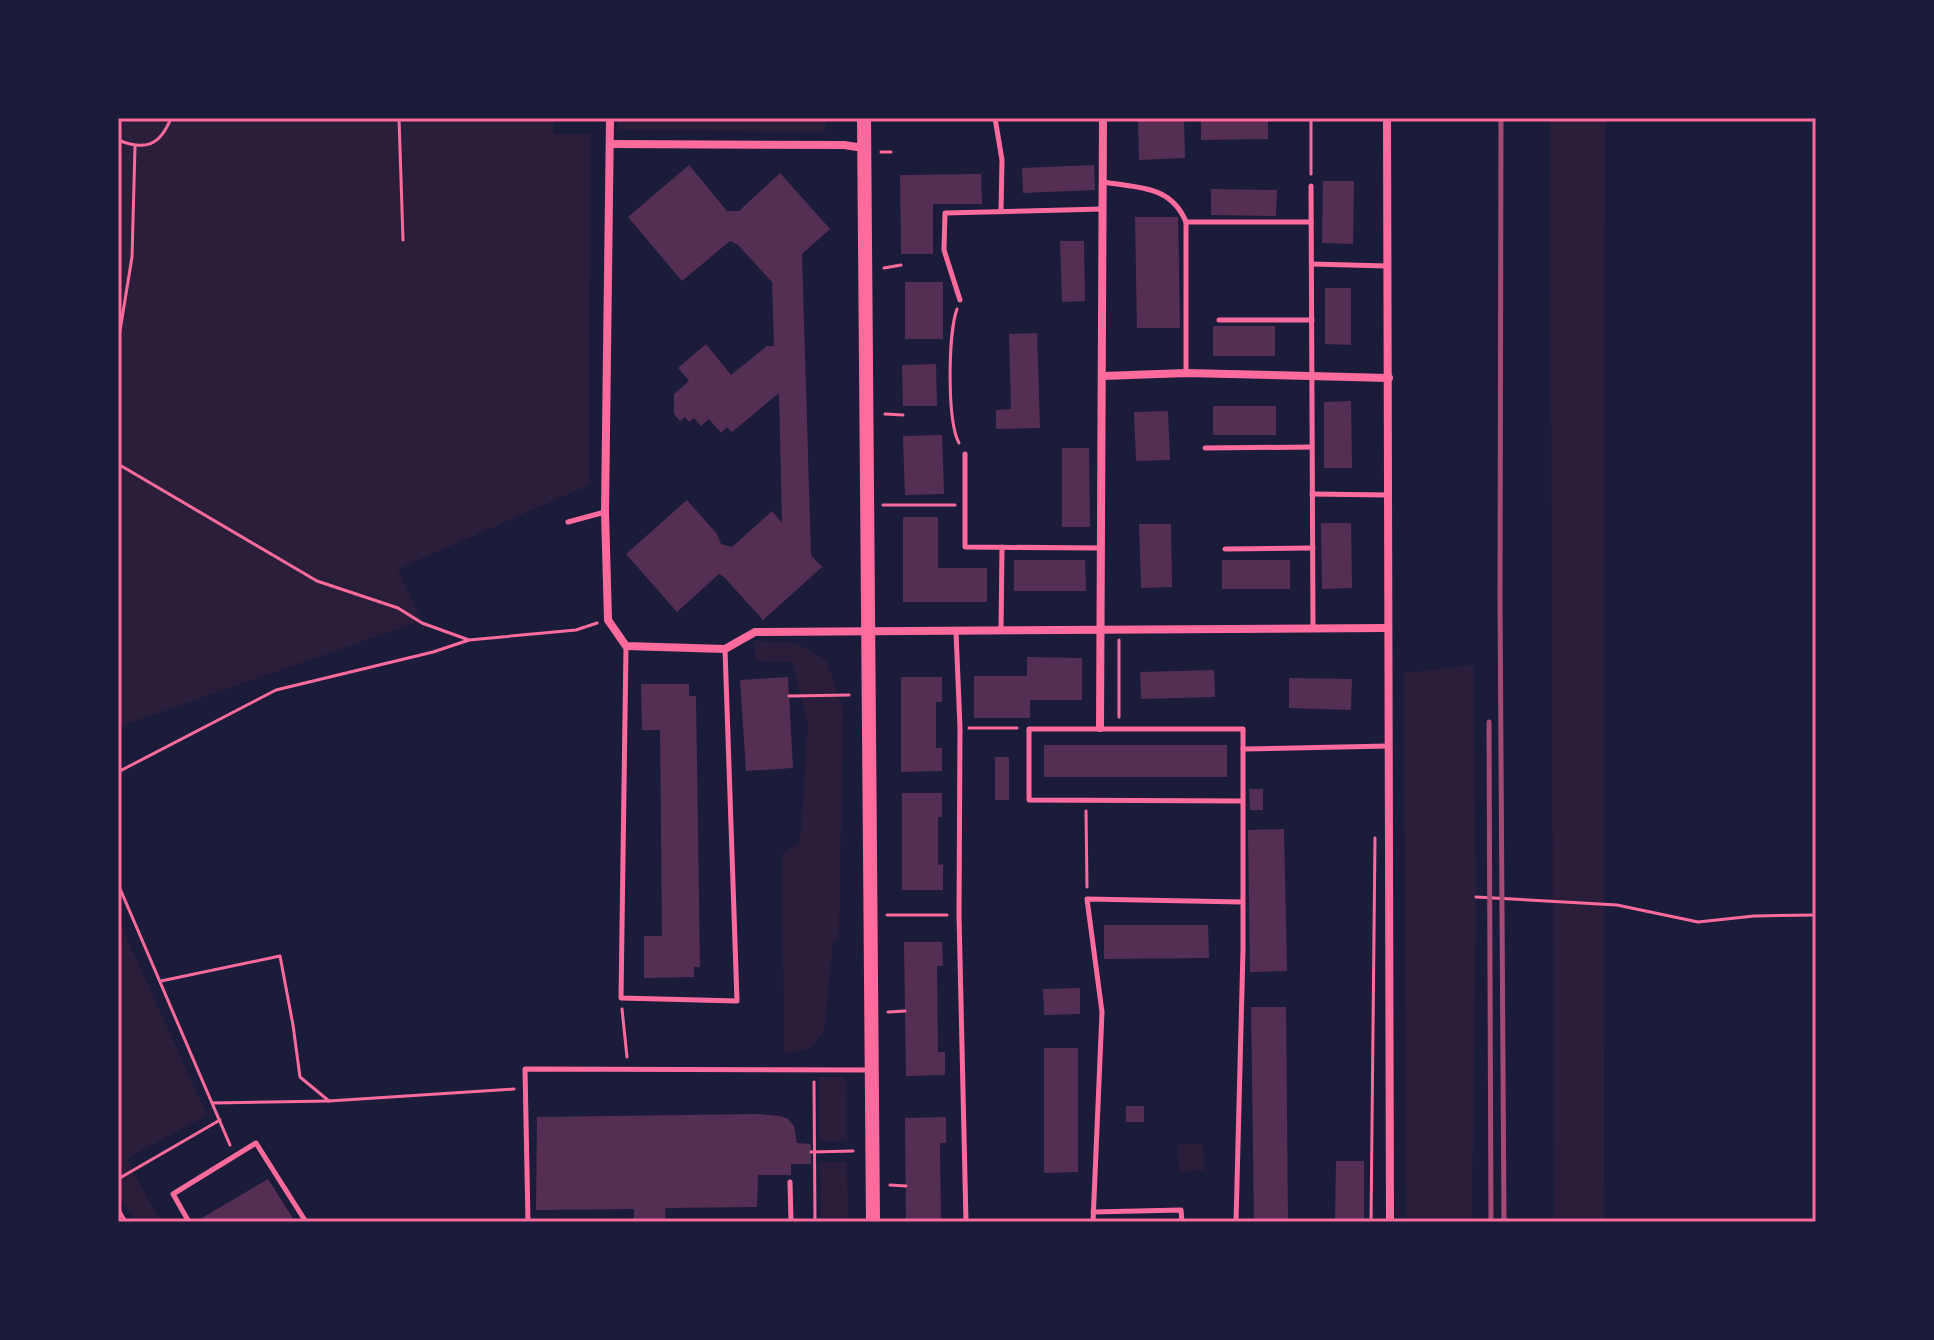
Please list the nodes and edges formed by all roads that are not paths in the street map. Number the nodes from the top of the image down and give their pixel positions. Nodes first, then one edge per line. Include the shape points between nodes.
1 (610, 118) edge
2 (864, 118) edge
3 (995, 118) edge
4 (1103, 118) edge
5 (1387, 118) edge
6 (610, 144) junction
7 (864, 148) junction
8 (1103, 182) junction
9 (1311, 186) road end
10 (1103, 209) junction
11 (1001, 211) junction
12 (1186, 222) junction
13 (1311, 222) junction
14 (1312, 264) junction
15 (1388, 266) junction
16 (960, 300) road end
17 (1219, 320) dead end
18 (1312, 320) junction
19 (1186, 373) junction
20 (1103, 376) junction
21 (1312, 377) junction
22 (1389, 378) junction
23 (1312, 447) junction
24 (1205, 448) dead end
25 (965, 454) road end
26 (1312, 494) junction
27 (1388, 495) junction
28 (605, 512) junction
29 (568, 522) dead end
30 (1002, 547) junction
31 (1101, 548) junction
32 (1313, 548) junction
33 (1225, 549) dead end
34 (1387, 628) junction
35 (1313, 629) junction
36 (1001, 631) junction
37 (1100, 631) junction
38 (868, 632) junction
39 (956, 632) junction
40 (626, 646) junction
41 (725, 649) junction
42 (1100, 728) junction
43 (1388, 746) junction
44 (1243, 749) junction
45 (1241, 801) junction
46 (1242, 902) junction
47 (872, 1070) junction
48 (790, 1182) dead end
49 (1093, 1212) junction
50 (189, 1222) edge
51 (306, 1222) edge
52 (528, 1222) edge
53 (791, 1222) edge
54 (873, 1222) edge
55 (966, 1222) edge
56 (1093, 1222) edge
57 (1182, 1222) edge
58 (1236, 1222) edge
59 (1390, 1222) edge

1 - 6 street
2 - 7 main road
3 - 11 lane via 1002,160
4 - 8 street
5 - 15 street
6 - 7 street
6 - 28 street
7 - 38 main road
8 - 10 street
8 - 12 lane via 1168,196
9 - 13 lane
10 - 11 lane
10 - 20 street
11 - 16 lane via 945,213 944,250
12 - 13 lane
12 - 19 lane
13 - 14 lane
14 - 15 lane
14 - 18 lane
15 - 22 street
17 - 18 lane
18 - 21 lane
19 - 20 street
19 - 21 street
20 - 31 street
21 - 22 street
21 - 23 lane
22 - 27 street
23 - 24 lane
23 - 26 lane
25 - 30 lane via 965,547
26 - 27 lane
26 - 32 lane
27 - 34 street
28 - 29 lane
28 - 40 street via 608,620
30 - 31 lane
30 - 36 lane
31 - 37 street
32 - 33 lane
32 - 35 lane
34 - 35 street
34 - 43 street
35 - 37 street
36 - 37 street
36 - 39 street
37 - 42 street
38 - 39 street
38 - 41 street via 755,632
38 - 47 main road
39 - 55 lane
40 - 41 street
40 - 41 lane via 621,998 737,1001
42 - 44 lane via 1243,729
42 - 45 lane via 1029,729 1029,800
43 - 44 lane
43 - 59 street
44 - 45 lane
45 - 46 lane
46 - 49 lane via 1087,899 1102,1012
46 - 58 lane
47 - 52 lane via 525,1069
47 - 54 main road
48 - 53 lane
49 - 56 lane
49 - 57 lane via 1181,1210
50 - 51 lane via 173,1194 256,1143

